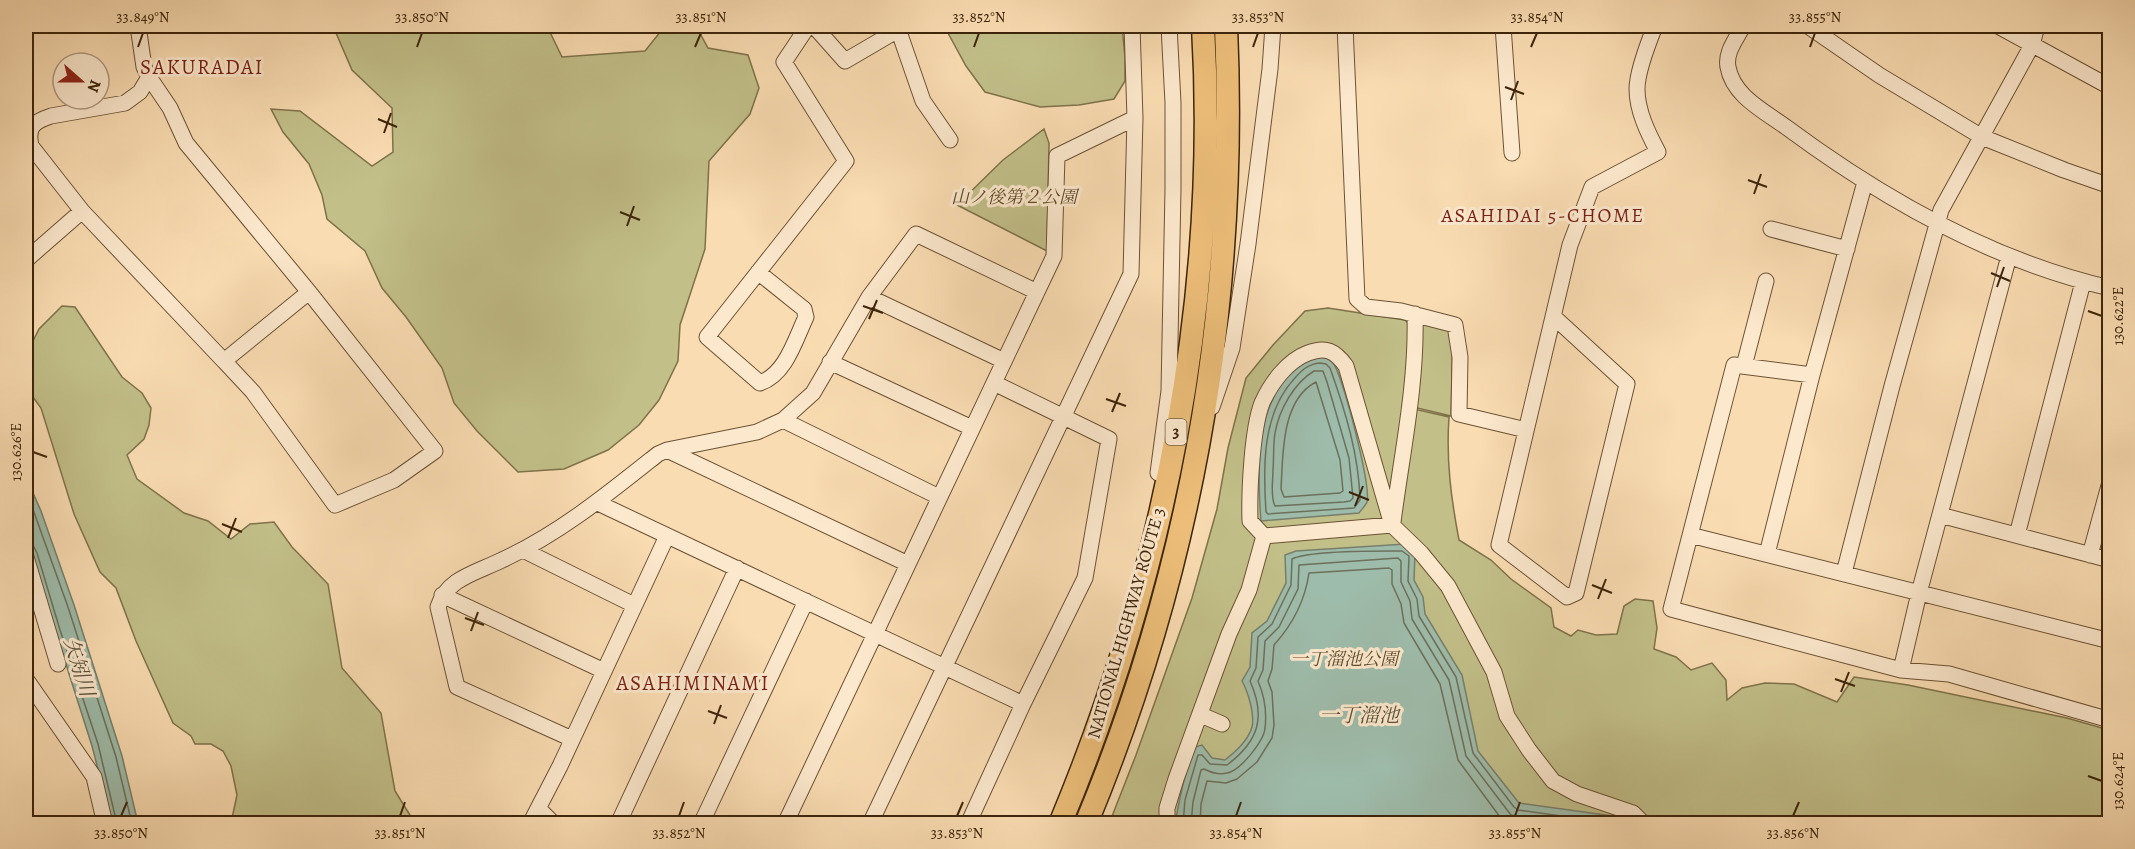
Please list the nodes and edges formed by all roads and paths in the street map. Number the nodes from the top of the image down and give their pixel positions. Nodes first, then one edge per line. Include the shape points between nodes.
1 (138, 26) edge
2 (808, 26) edge
3 (814, 26) edge
4 (1132, 26) edge
5 (1169, 26) edge
6 (1203, 26) edge
7 (1226, 26) edge
8 (1272, 26) edge
9 (1345, 26) edge
10 (1503, 26) edge
11 (1655, 26) edge
12 (1743, 26) edge
13 (1808, 26) edge
14 (1998, 26) edge
15 (2037, 26) edge
16 (897, 28) edge
17 (2032, 45) junction
18 (148, 77) junction
19 (2109, 83) edge
20 (1135, 118) junction
21 (1982, 137) junction
22 (950, 140) dead end
23 (1512, 153) dead end
24 (1865, 182) junction
25 (2109, 186) edge
26 (82, 211) junction
27 (1938, 223) junction
28 (1771, 229) dead end
29 (1847, 249) junction
30 (2009, 256) junction
31 (26, 260) edge
32 (758, 272) junction
33 (1766, 281) dead end
34 (2083, 282) junction
35 (2109, 288) edge
36 (309, 292) junction
37 (1037, 292) junction
38 (869, 297) junction
39 (1415, 314) junction
40 (1554, 317) junction
41 (224, 361) junction
42 (1004, 361) junction
43 (830, 362) junction
44 (1744, 366) junction
45 (1812, 375) junction
46 (994, 383) junction
47 (1063, 417) junction
48 (783, 420) junction
49 (972, 428) junction
50 (1526, 430) junction
51 (1198, 448) junction
52 (667, 450) junction
53 (2109, 482) edge
54 (939, 497) junction
55 (598, 502) junction
56 (1940, 515) junction
57 (1392, 525) junction
58 (1690, 535) junction
59 (2017, 535) junction
60 (667, 536) junction
61 (1264, 537) junction
62 (523, 550) junction
63 (1767, 554) junction
64 (2090, 555) junction
65 (26, 557) edge
66 (2109, 560) edge
67 (908, 564) junction
68 (1147, 565) junction
69 (737, 568) junction
70 (1844, 573) junction
71 (1919, 593) junction
72 (442, 595) junction
73 (806, 601) junction
74 (634, 605) junction
75 (876, 634) junction
76 (2109, 641) edge
77 (58, 664) dead end
78 (945, 666) junction
79 (1900, 670) junction
80 (604, 671) junction
81 (26, 679) edge
82 (1023, 704) junction
83 (1201, 715) junction
84 (2109, 720) edge
85 (1222, 724) dead end
86 (572, 739) junction
87 (539, 809) junction
88 (105, 824) edge
89 (530, 824) edge
90 (554, 824) edge
91 (618, 824) edge
92 (701, 824) edge
93 (785, 824) edge
94 (870, 824) edge
95 (968, 824) edge
96 (1060, 824) edge
97 (1086, 824) edge
98 (1169, 824) edge
99 (1644, 824) edge

1 - 18 street
2 - 32 street via 784,62 846,161
3 - 16 street via 845,61
4 - 20 street
5 - 68 street via 1173,189 1169,391
6 - 68 highway, NATIONAL HIGHWAY ROUTE 3 / 3 via 1206,160 1190,355
7 - 51 highway, NATIONAL HIGHWAY ROUTE 3 / 3 via 1228,167 1221,283
8 - 51 street via 1270,69 1232,348
9 - 39 street via 1358,299 1366,307
10 - 23 street
11 - 40 street via 1637,88 1648,133 1658,152 1592,187 1570,245
12 - 24 street via 1727,56 1728,69 1742,95
13 - 21 street via 1879,75
14 - 17 street
15 - 17 street
16 - 22 street via 923,100
17 - 19 street
17 - 21 street
18 - 26 street via 140,92 125,102 51,116 39,120 28,134 31,146
18 - 36 street via 170,108 186,143
20 - 37 street via 1057,156 1054,256
20 - 47 street via 1131,274
21 - 25 street
21 - 27 street via 1941,210
24 - 27 street
24 - 29 street
26 - 31 street
26 - 41 street
27 - 30 street
27 - 70 street
28 - 29 street
29 - 45 street
30 - 34 street
30 - 56 street
32 - 32 street via 707,337 760,382 772,379 783,366 806,317 804,309
33 - 44 street
34 - 35 street
34 - 59 street
36 - 41 street
36 - 41 street via 435,451 394,480 335,505 253,392
37 - 38 street via 916,234
37 - 42 street
38 - 42 street
38 - 43 street
39 - 50 street via 1455,325 1460,357 1460,414
39 - 57 street via 1416,354
40 - 50 street
40 - 50 street via 1627,384 1576,594 1567,597 1499,545
42 - 46 street
43 - 48 street via 813,393
43 - 49 street
44 - 45 street
44 - 58 street via 1734,365
45 - 63 street
46 - 47 street
46 - 49 street
47 - 78 street
47 - 82 street via 1109,439 1085,578
48 - 52 street via 757,432
48 - 54 street
49 - 54 street
51 - 97 highway, NATIONAL HIGHWAY ROUTE 3 / 3 via 1170,574 1142,670
52 - 55 street
52 - 67 street
53 - 64 street
54 - 67 street
55 - 60 street
55 - 62 street
56 - 59 street
56 - 71 street
57 - 61 street
57 - 61 street via 1346,366 1337,354 1321,349 1292,361 1262,402 1249,507 1250,522
57 - 99 street via 1448,586 1494,672 1508,716 1553,781 1577,794 1633,813
58 - 63 street
58 - 79 street via 1671,609
59 - 64 street
60 - 69 street
60 - 74 street
61 - 83 street via 1249,590
62 - 72 street via 451,584
62 - 74 street
63 - 70 street
64 - 66 street
65 - 77 street
67 - 75 street
68 - 96 highway, NATIONAL HIGHWAY ROUTE 3 / 3 via 1113,679
69 - 73 street
69 - 91 street
70 - 71 street
71 - 76 street
71 - 79 street
72 - 80 street
72 - 86 street via 438,607 457,687
73 - 75 street
73 - 92 street
74 - 80 street
75 - 78 street
75 - 93 street
78 - 82 street
78 - 94 street
79 - 84 street via 1948,674
80 - 86 street
81 - 88 street via 94,777
82 - 95 street
83 - 85 street
83 - 98 street via 1167,808
86 - 87 street
87 - 89 street
87 - 90 street

